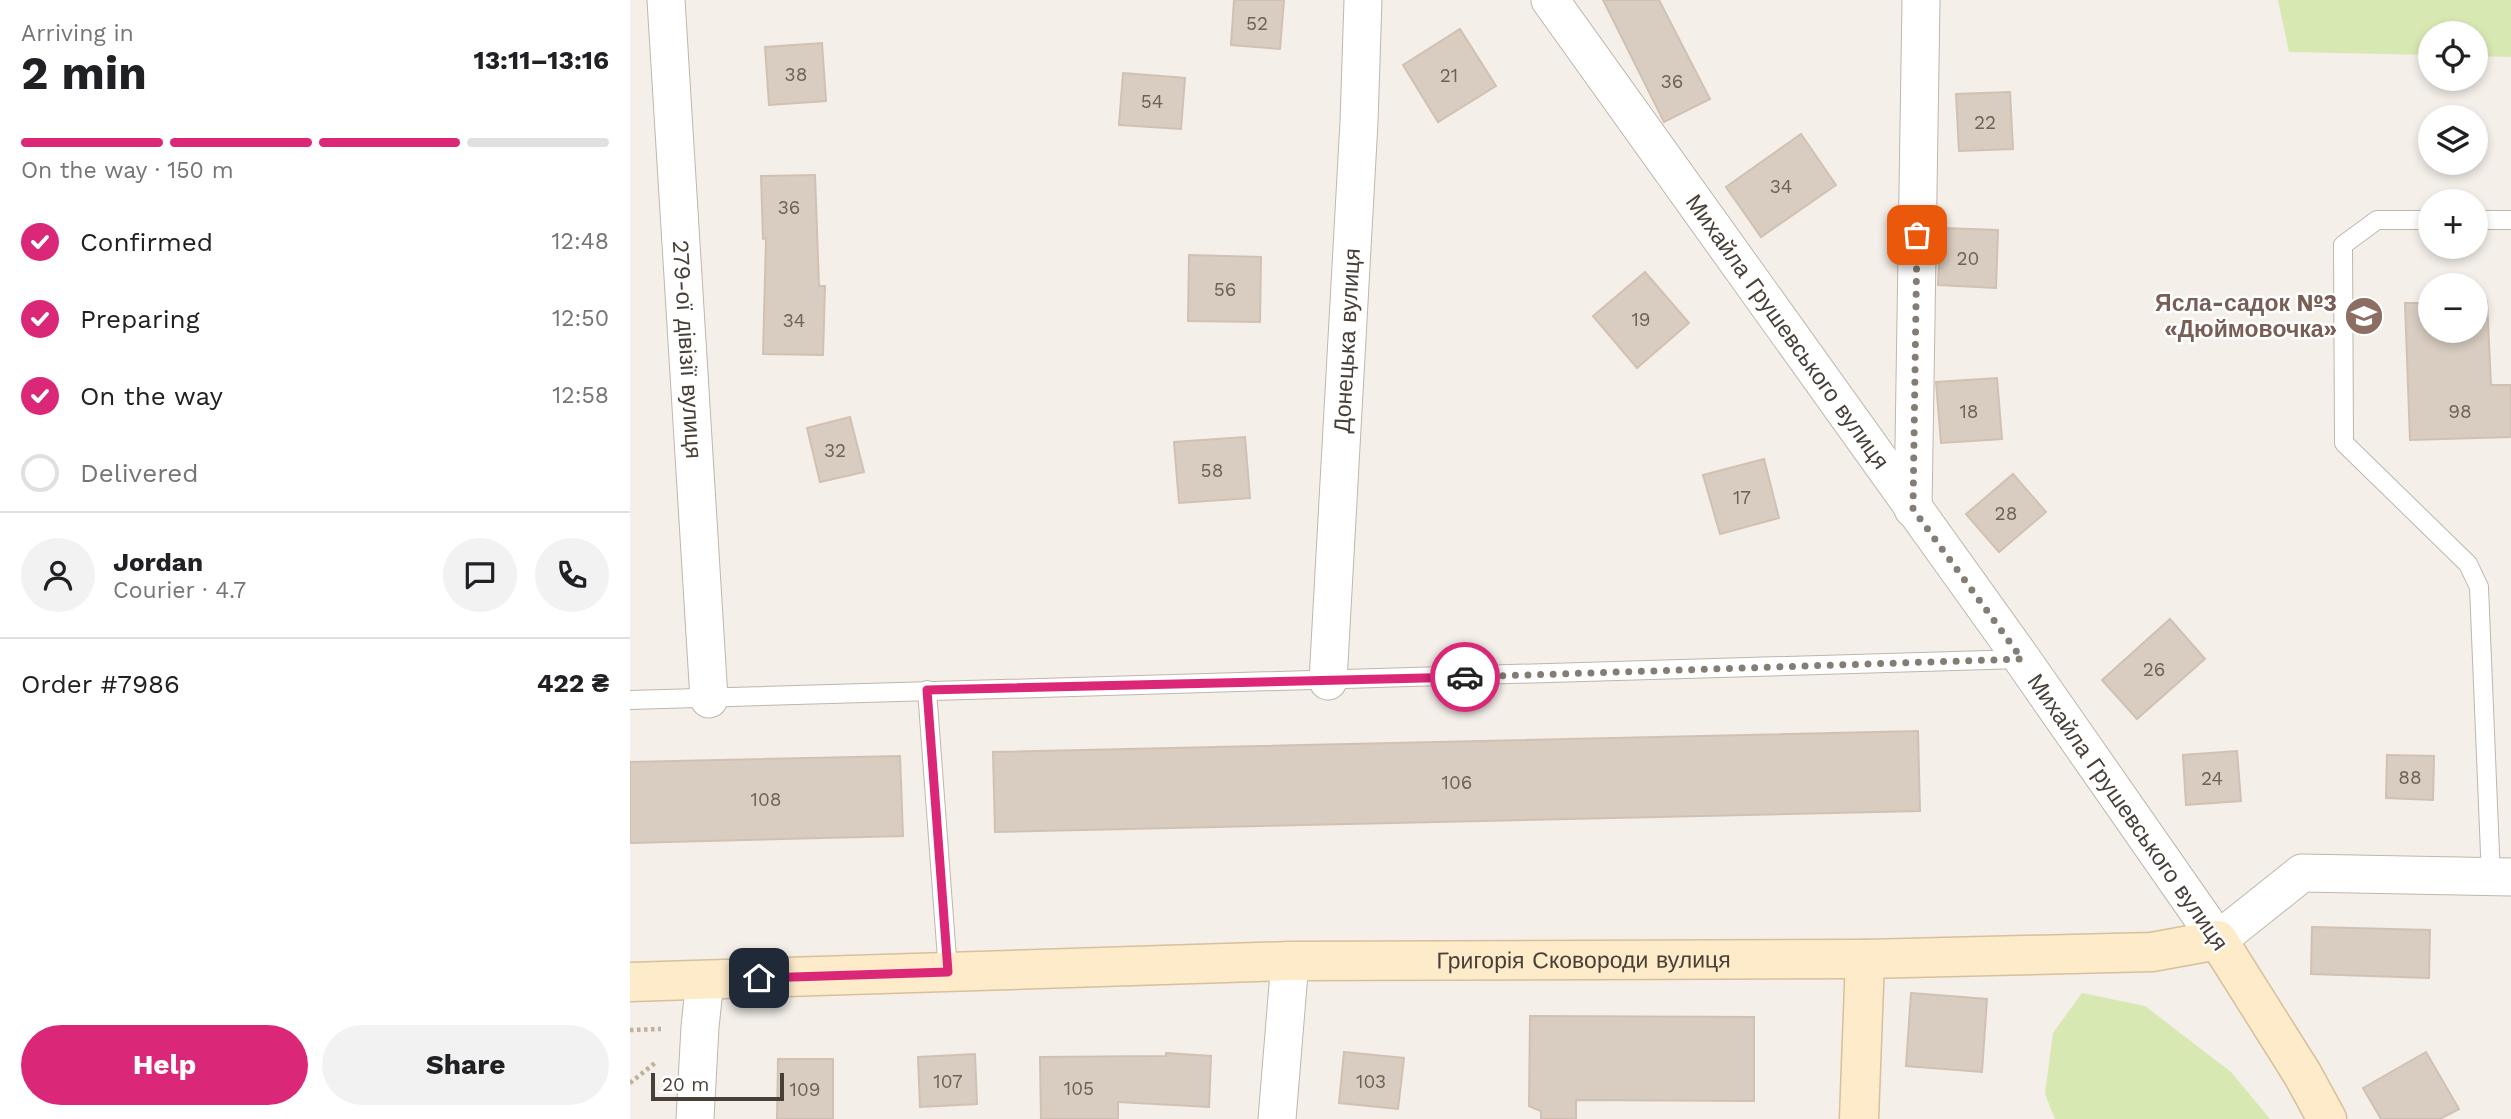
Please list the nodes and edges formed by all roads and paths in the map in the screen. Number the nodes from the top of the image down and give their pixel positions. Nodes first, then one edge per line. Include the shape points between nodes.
1 (666, 0) edge
2 (1363, 0) edge
3 (1550, 0) edge
4 (1921, 0) edge
5 (2418, 220) edge
6 (2488, 220) edge
7 (2511, 220) edge
8 (1913, 509) junction
9 (2022, 659) junction
10 (1328, 681) junction
11 (927, 690) junction
12 (709, 699) junction
13 (630, 700) edge
14 (2501, 877) edge
15 (2218, 940) junction
16 (1865, 958) junction
17 (1290, 961) junction
18 (948, 972) junction
19 (705, 980) junction
20 (630, 982) edge
21 (695, 1119) edge
22 (1277, 1119) edge
23 (1859, 1119) edge
24 (2327, 1119) edge

1 - 12 street, 279-ої дівізії вулиця
2 - 10 street, Донецька вулиця
3 - 8 street, Михайла Грушевського вулиця
4 - 8 street
5 - 14 lane via 2377,220 2343,245 2344,443 2468,564 2479,587
6 - 7 lane
8 - 9 street, Михайла Грушевського вулиця
9 - 10 lane
9 - 15 street, Михайла Грушевського вулиця
10 - 11 lane
11 - 12 lane
11 - 18 lane
12 - 13 lane
14 - 15 street, Григорія Сковороди вулиця via 2302,873
15 - 16 street, Григорія Сковороди вулиця via 2152,952
15 - 24 street, Михайла Грушевського вулиця
16 - 17 street, Григорія Сковороди вулиця
16 - 23 street
17 - 18 street, Григорія Сковороди вулиця
17 - 22 street
18 - 19 street, Григорія Сковороди вулиця
19 - 20 street, Григорія Сковороди вулиця
19 - 21 street

